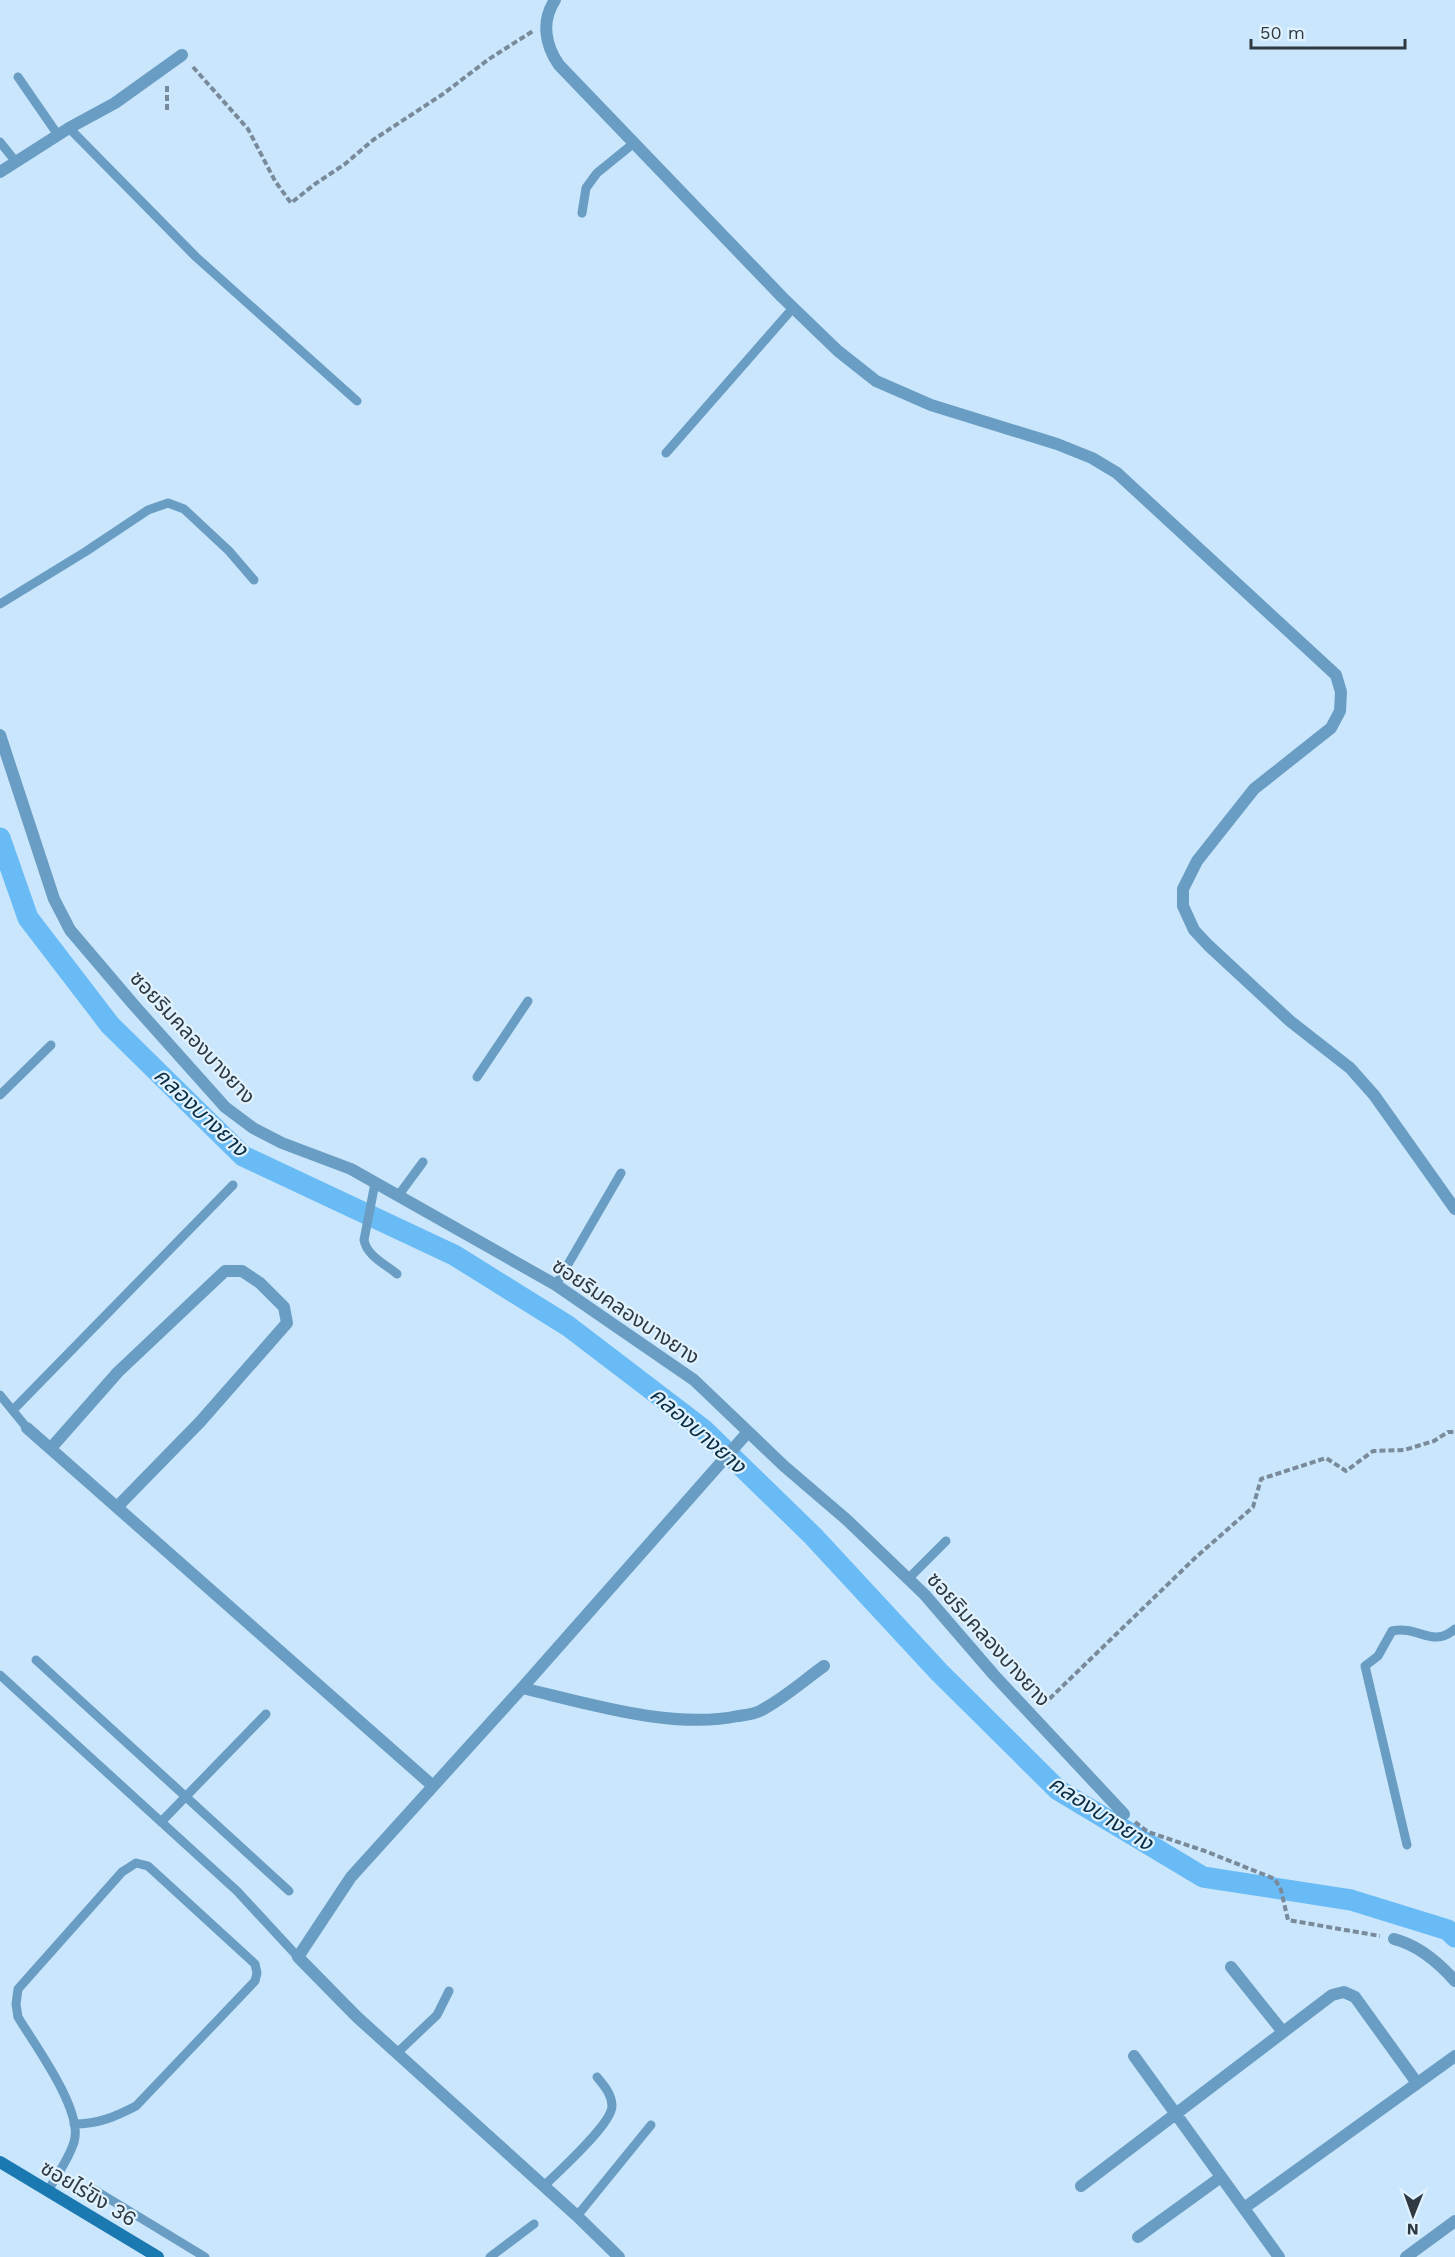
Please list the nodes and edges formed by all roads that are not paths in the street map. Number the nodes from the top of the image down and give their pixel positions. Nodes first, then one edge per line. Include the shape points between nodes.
1 (555, 0) edge
2 (182, 55) road end
3 (18, 77) dead end
4 (64, 132) junction
5 (0, 142) edge
6 (634, 143) junction
7 (16, 162) junction
8 (0, 172) edge
9 (582, 213) dead end
10 (793, 308) junction
11 (357, 401) dead end
12 (666, 453) dead end
13 (254, 580) dead end
14 (0, 604) edge
15 (0, 735) edge
16 (528, 1002) dead end
17 (51, 1045) dead end
18 (477, 1077) dead end
19 (0, 1095) edge
20 (423, 1162) dead end
21 (621, 1173) dead end
22 (375, 1183) junction
23 (233, 1185) dead end
24 (398, 1196) junction
25 (1455, 1209) edge
26 (398, 1274) dead end
27 (556, 1285) junction
28 (0, 1395) edge
29 (12, 1410) junction
30 (27, 1428) joint
31 (744, 1436) junction
32 (51, 1448) junction
33 (117, 1507) junction
34 (946, 1540) dead end
35 (908, 1579) junction
36 (1455, 1629) edge
37 (36, 1660) dead end
38 (824, 1666) dead end
39 (0, 1675) edge
40 (522, 1688) junction
41 (266, 1714) dead end
42 (433, 1786) junction
43 (185, 1796) junction
44 (1124, 1814) road end
45 (161, 1822) junction
46 (1407, 1845) dead end
47 (289, 1891) dead end
48 (1394, 1939) road end
49 (298, 1957) junction
50 (1231, 1966) dead end
51 (1455, 1981) edge
52 (449, 1991) dead end
53 (1282, 2032) junction
54 (397, 2054) junction
55 (1134, 2056) dead end
56 (1453, 2061) edge
57 (597, 2077) dead end
58 (1416, 2083) junction
59 (1175, 2115) junction
60 (75, 2124) junction
61 (651, 2125) dead end
62 (0, 2162) edge
63 (1221, 2177) junction
64 (544, 2186) junction
65 (1081, 2186) dead end
66 (93, 2189) dead end
67 (48, 2191) junction
68 (1244, 2208) junction
69 (577, 2216) junction
70 (1455, 2221) edge
71 (534, 2224) dead end
72 (1138, 2237) dead end
73 (158, 2257) edge
74 (205, 2257) edge
75 (490, 2257) edge
76 (619, 2257) edge
77 (1279, 2257) edge
78 (1406, 2257) edge

1 - 6 street via 546,22 546,42 551,54
2 - 4 street via 116,103
3 - 4 lane
4 - 7 street
4 - 11 lane
5 - 7 lane
6 - 9 lane via 597,173 586,188
6 - 10 street
7 - 8 street
10 - 12 lane
10 - 25 street via 876,381 931,405 1057,444 1118,473 1336,675 1341,702 1331,728 1254,789 1197,861 1183,889 1183,906 1194,930 1208,945 1304,1033 1350,1068 1374,1095
13 - 14 lane via 184,508 168,503 148,510
15 - 22 street, ซอยริมคลองบางยาง via 54,899 70,930 225,1107 282,1143 351,1169
16 - 18 lane
17 - 19 lane
20 - 24 lane
21 - 27 lane
22 - 24 street, ซอยริมคลองบางยาง
22 - 26 lane via 364,1240 369,1252
23 - 29 lane
24 - 27 street, ซอยริมคลองบางยาง
27 - 31 street, ซอยริมคลองบางยาง via 694,1380
28 - 29 lane
29 - 30 lane
30 - 32 street
31 - 35 street, ซอยริมคลองบางยาง via 848,1520
31 - 40 street
32 - 33 street
32 - 33 street via 118,1372 225,1271 242,1271 260,1283 284,1307 287,1323 200,1422
33 - 42 street
34 - 35 lane
35 - 44 street, ซอยริมคลองบางยาง
36 - 46 lane via 1446,1637 1433,1639 1404,1628 1392,1631 1378,1656 1365,1666
37 - 43 lane
38 - 40 street via 759,1712 719,1720 664,1718
39 - 45 lane
40 - 42 street
41 - 43 lane
42 - 49 street via 351,1877
43 - 45 lane
43 - 47 lane
45 - 49 lane via 237,1892
48 - 51 street via 1439,1964
49 - 54 street
50 - 53 street
52 - 54 lane via 437,2015
53 - 58 street via 1332,1995 1344,1992 1355,1997
53 - 59 street
54 - 64 street
55 - 59 street
56 - 58 street
57 - 64 lane via 610,2094 611,2114
58 - 68 street
59 - 63 street
59 - 65 street
60 - 60 lane via 112,2118 136,2106 255,1981 257,1974 255,1964 148,1866 136,1863 122,1872 18,1989 18,2017 69,2103
60 - 67 lane via 75,2140
61 - 69 lane
62 - 67 street, ซอยไร่ขิง 36
63 - 68 street
63 - 72 street
64 - 69 street
66 - 74 lane
67 - 73 street, ซอยไร่ขิง 36
68 - 77 street
69 - 76 street
70 - 78 street
71 - 75 lane

